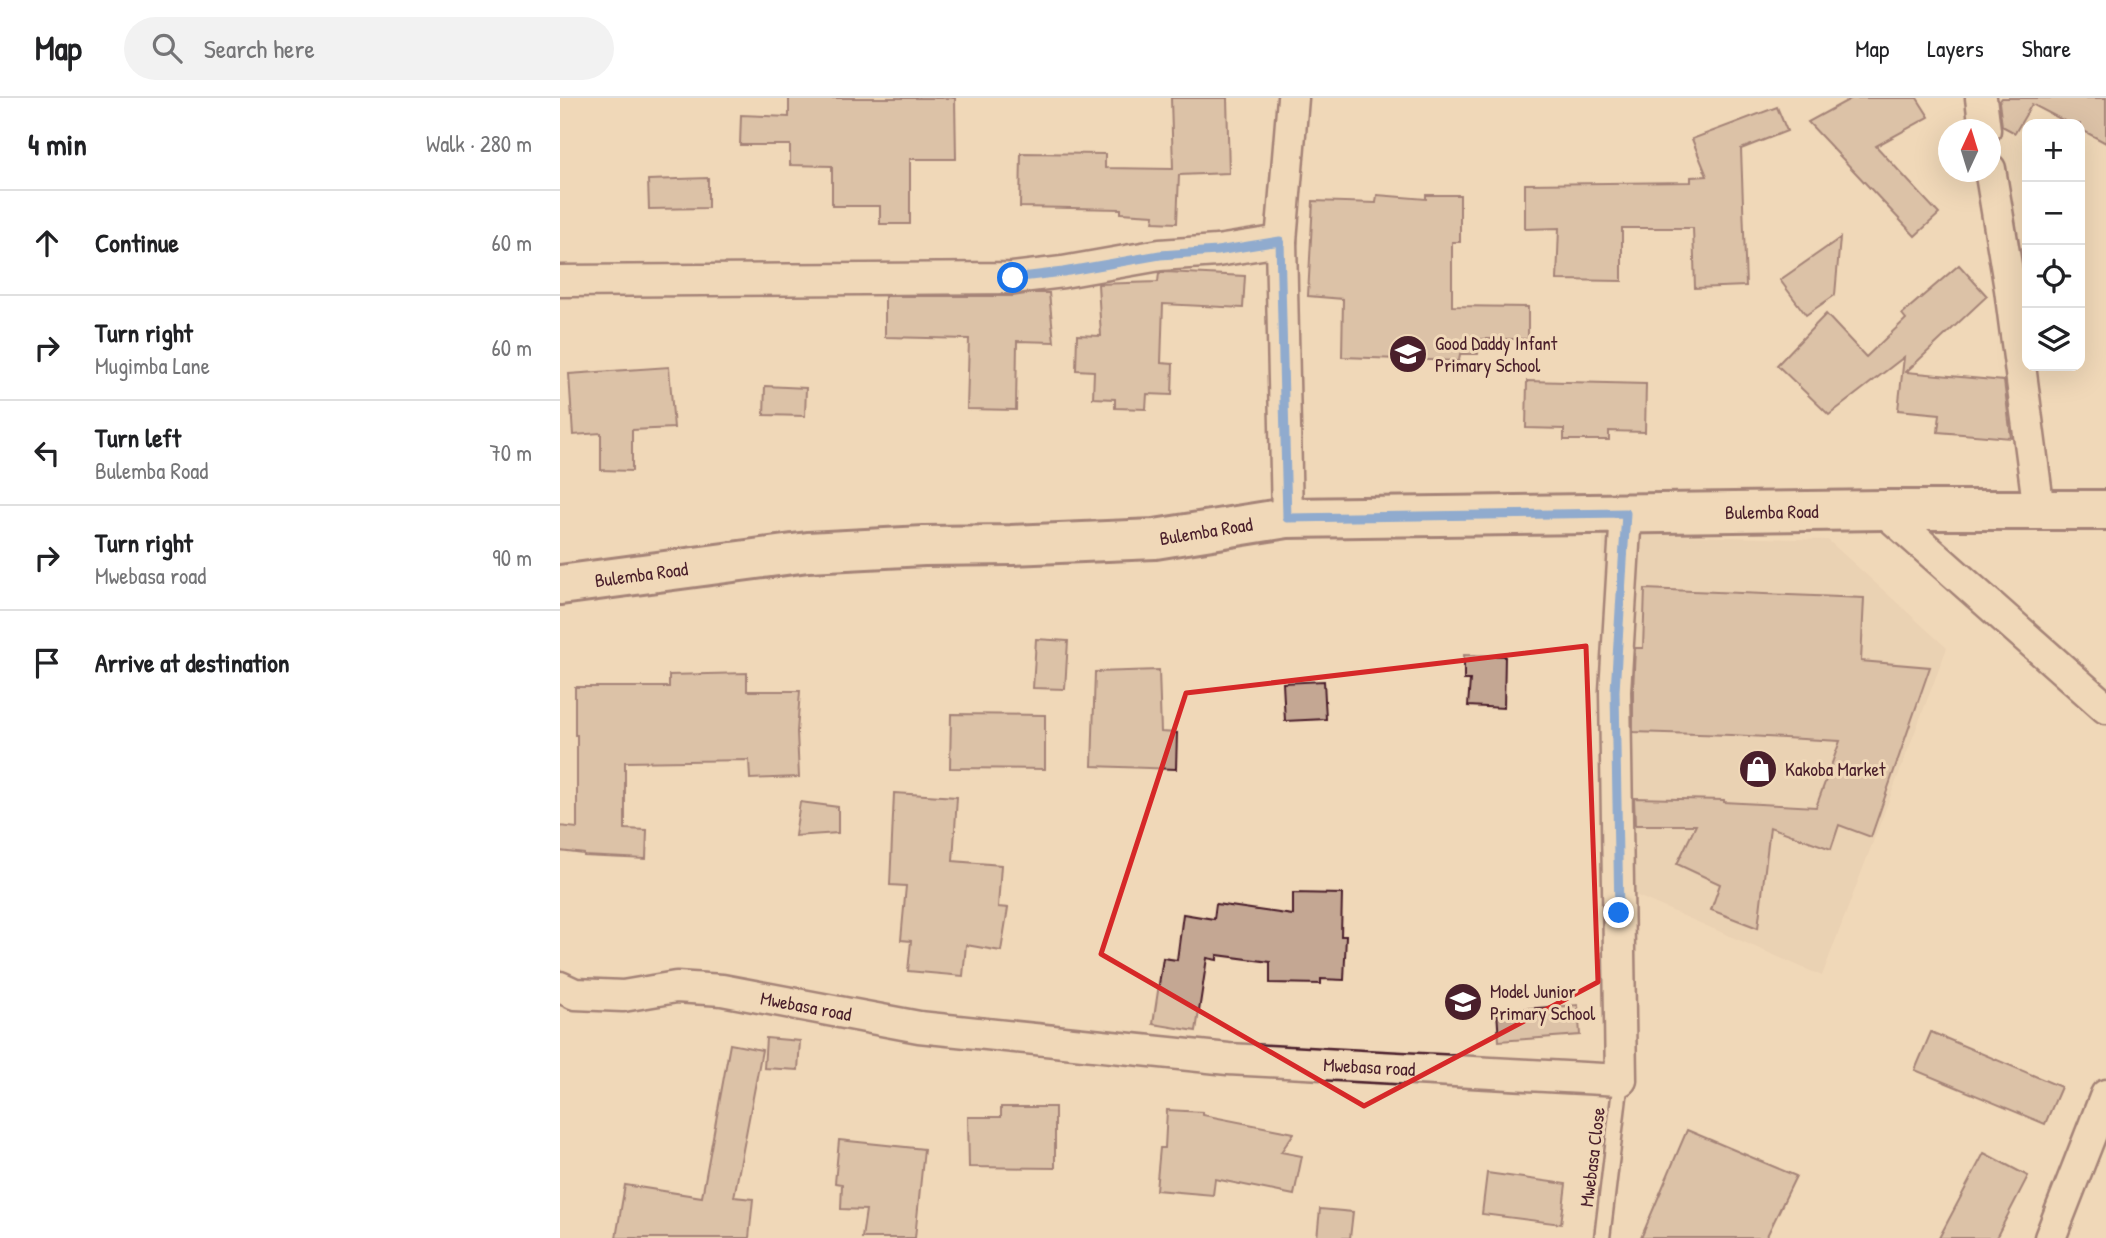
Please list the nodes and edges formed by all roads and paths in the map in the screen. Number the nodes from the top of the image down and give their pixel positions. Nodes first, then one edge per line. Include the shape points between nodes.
1 (1293, 98) edge
2 (1981, 98) edge
3 (1984, 119) edge
4 (1992, 182) edge
5 (1280, 241) junction
6 (560, 281) edge
7 (1883, 510) junction
8 (2039, 510) junction
9 (2106, 510) edge
10 (1626, 513) junction
11 (1287, 518) junction
12 (560, 585) edge
13 (2106, 708) edge
14 (560, 987) edge
15 (1621, 1080) junction
16 (2106, 1095) edge
17 (1602, 1238) edge
18 (2050, 1238) edge

1 - 5 street
2 - 3 street
4 - 8 street
5 - 6 street via 1013,278
5 - 11 street
7 - 8 main road, Bulemba Road
7 - 10 main road, Bulemba Road
7 - 13 street
8 - 9 main road, Bulemba Road
10 - 11 main road, Bulemba Road
10 - 15 street via 1615,691
11 - 12 main road, Bulemba Road via 1155,539 808,552
14 - 15 street, Mwebasa road via 575,994 623,996 676,987 722,990 919,1027 1228,1059
15 - 17 lane, Mwebasa Close
16 - 18 street

